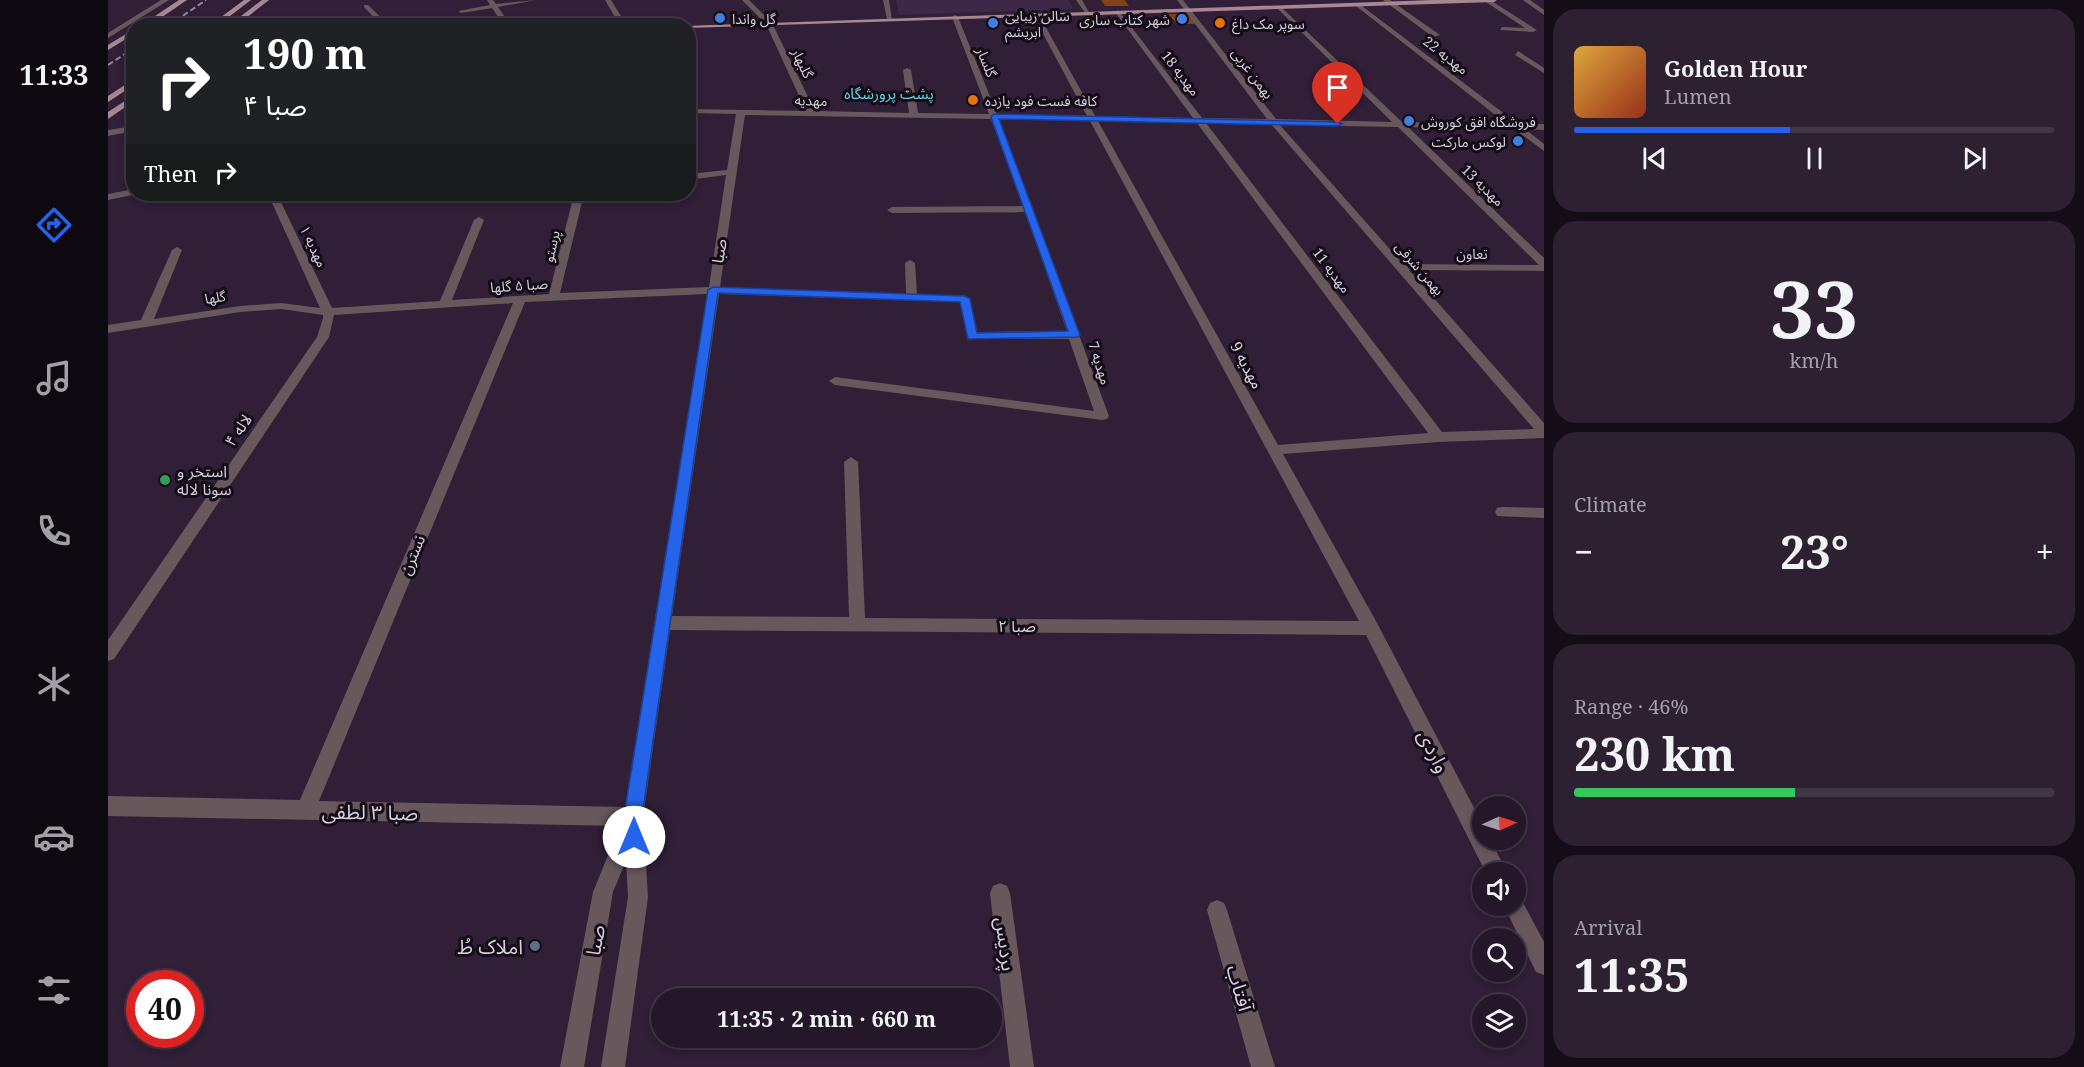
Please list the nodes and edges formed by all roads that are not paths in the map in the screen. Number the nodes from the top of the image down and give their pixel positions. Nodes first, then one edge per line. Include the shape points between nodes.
1 (166, 0) edge
2 (184, 0) edge
3 (248, 0) edge
4 (266, 0) edge
5 (532, 0) edge
6 (608, 0) edge
7 (745, 0) edge
8 (886, 0) edge
9 (1079, 0) edge
10 (1180, 0) edge
11 (1475, 0) edge
12 (1486, 0) edge
13 (1494, 0) edge
14 (1526, 0) edge
15 (1389, 2) edge
16 (492, 3) edge
17 (1361, 3) edge
18 (366, 6) dead end
19 (1280, 8) junction
20 (1189, 10) junction
21 (461, 11) dead end
22 (1118, 12) junction
23 (1088, 13) junction
24 (1544, 13) edge
25 (1036, 15) junction
26 (955, 17) junction
27 (137, 18) edge
28 (156, 18) edge
29 (223, 18) edge
30 (242, 18) edge
31 (379, 18) edge
32 (502, 18) edge
33 (619, 18) edge
34 (890, 19) junction
35 (769, 23) junction
36 (126, 25) edge
37 (696, 26) edge
38 (1502, 29) dead end
39 (126, 32) edge
40 (109, 35) edge
41 (1436, 35) dead end
42 (126, 36) edge
43 (108, 48) edge
44 (1518, 53) dead end
45 (907, 70) dead end
46 (1544, 71) edge
47 (126, 87) edge
48 (108, 100) edge
49 (126, 104) edge
50 (696, 111) edge
51 (741, 111) junction
52 (812, 114) junction
53 (914, 115) junction
54 (108, 116) edge
55 (994, 117) junction
56 (1094, 118) junction
57 (1201, 121) junction
58 (1274, 123) junction
59 (1402, 125) junction
60 (1516, 127) junction
61 (1544, 127) edge
62 (126, 130) edge
63 (108, 133) edge
64 (1544, 148) edge
65 (732, 172) junction
66 (696, 176) edge
67 (126, 194) edge
68 (108, 197) edge
69 (275, 201) edge
70 (577, 202) dead end
71 (1027, 209) junction
72 (892, 210) dead end
73 (478, 220) dead end
74 (177, 250) dead end
75 (910, 263) dead end
76 (1544, 266) edge
77 (1400, 267) junction
78 (713, 290) junction
79 (554, 297) junction
80 (912, 297) junction
81 (520, 300) junction
82 (444, 305) junction
83 (328, 312) junction
84 (146, 323) junction
85 (108, 329) edge
86 (1074, 335) junction
87 (835, 381) dead end
88 (1544, 432) edge
89 (1438, 437) junction
90 (1274, 450) junction
91 (851, 462) dead end
92 (1502, 512) dead end
93 (1544, 513) edge
94 (663, 623) junction
95 (857, 625) junction
96 (1371, 628) junction
97 (108, 654) edge
98 (108, 806) edge
99 (304, 811) junction
100 (633, 817) junction
101 (1491, 862) edge
102 (1000, 893) dead end
103 (1217, 910) dead end
104 (1519, 916) edge
105 (1544, 964) edge
106 (572, 1067) edge
107 (613, 1067) edge
108 (1022, 1067) edge
109 (1263, 1067) edge

1 - 27 street
2 - 28 main road
3 - 29 main road
4 - 30 main road
5 - 16 street
6 - 33 street
7 - 35 street
8 - 34 street
9 - 23 street
10 - 20 street, بهمن غربی
11 - 12 main road
11 - 15 main road
12 - 13 main road
12 - 38 street via 1533,30
14 - 24 street
15 - 17 main road
15 - 41 street
16 - 21 street
16 - 32 street
17 - 19 main road
17 - 60 street, مهدیه 22
18 - 31 street
19 - 20 main road
19 - 59 street, مهدیه 13
20 - 22 main road
20 - 58 street, بهمن غربی
22 - 23 main road
22 - 57 street, مهدیه 18
23 - 25 main road
25 - 26 main road
25 - 56 street, مهدیه 9
26 - 34 main road
26 - 55 street, گلسار
34 - 35 main road
35 - 37 main road
35 - 52 street, گلبهار
36 - 40 street
39 - 40 main road
42 - 43 main road
44 - 46 street
45 - 53 street
47 - 48 main road
49 - 54 main road
50 - 51 street, مهدیه
51 - 52 street, مهدیه
51 - 65 street, صبا
52 - 53 street, مهدیه
53 - 55 street, مهدیه
55 - 56 street, مهدیه
55 - 71 street, مهدیه 7
56 - 57 street, مهدیه
56 - 90 street, مهدیه 9
57 - 58 street, مهدیه
57 - 89 street, مهدیه 11
58 - 59 street, مهدیه
58 - 77 street, بهمن شرقی
59 - 60 street, مهدیه
59 - 76 street, مهدیه 13
60 - 61 street, مهدیه
60 - 64 street, مهدیه 22
62 - 63 street
65 - 66 street
65 - 78 street, صبا
67 - 68 street
69 - 83 street, مهدیه ۱
70 - 79 street, پرستو
71 - 72 street
71 - 86 street, مهدیه 7
73 - 82 street
74 - 84 street
75 - 80 street
76 - 77 street, تعاون
77 - 88 street, بهمن شرقی
78 - 79 street, صبا ۵ گلها
78 - 80 street, صبا ۵ گلها
78 - 94 street, صبا
79 - 81 street, صبا ۵ گلها
80 - 86 street, صبا ۵ گلها via 965,299 972,336
81 - 82 street, صبا ۵ گلها
81 - 99 street, نسترن
82 - 83 street, صبا ۵ گلها
83 - 84 street, گلها via 280,306
83 - 97 street, لاله ۴ via 323,338
84 - 85 street, گلها
86 - 87 street, مهدیه 7 via 1102,417
88 - 89 street
89 - 90 street
90 - 96 street, مهدیه 9
91 - 95 street
92 - 93 street
94 - 95 street, صبا ۲
94 - 100 street, صبا
95 - 96 street, صبا ۲
96 - 101 street, واردی
98 - 99 street, صبا ۳ لطفی
99 - 100 street, صبا ۳ لطفی
100 - 106 street, صبا via 603,892
100 - 107 street, صبا via 638,897
102 - 108 street, پردیس
103 - 109 street, آفتاب
104 - 105 street

